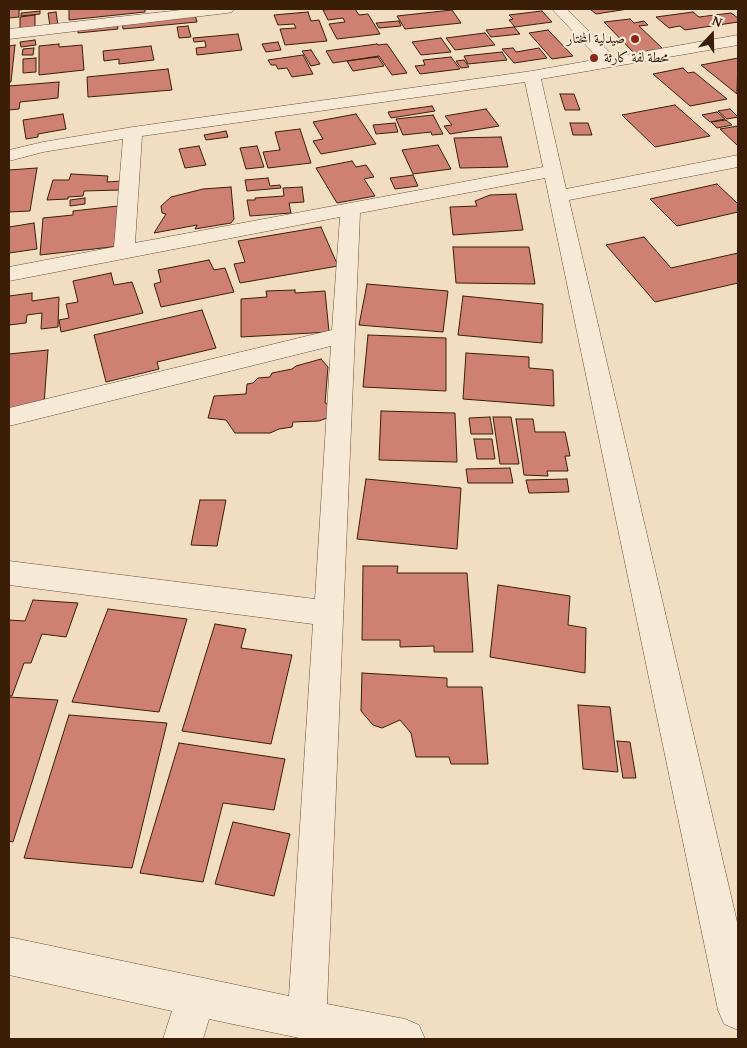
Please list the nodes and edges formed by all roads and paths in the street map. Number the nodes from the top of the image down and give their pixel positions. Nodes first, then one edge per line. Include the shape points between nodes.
1 (227, 9) edge
2 (559, 9) edge
3 (9, 34) edge
4 (738, 40) edge
5 (609, 61) junction
6 (532, 76) junction
7 (133, 132) junction
8 (9, 155) edge
9 (738, 161) edge
10 (555, 184) junction
11 (350, 209) junction
12 (124, 251) junction
13 (9, 274) edge
14 (344, 335) junction
15 (9, 417) edge
16 (9, 573) edge
17 (328, 613) junction
18 (9, 956) edge
19 (196, 997) junction
20 (738, 1010) edge
21 (307, 1020) junction
22 (183, 1039) edge
23 (405, 1039) edge

1 - 3 street
2 - 5 street
4 - 5 street
5 - 6 street
6 - 7 street
6 - 10 street
7 - 8 street
7 - 12 street
9 - 10 street
10 - 11 street
10 - 20 street
11 - 12 street
11 - 14 street
12 - 13 street
14 - 15 street
14 - 17 street
16 - 17 street
17 - 21 street
18 - 19 street
19 - 21 street
19 - 22 street
21 - 23 street

